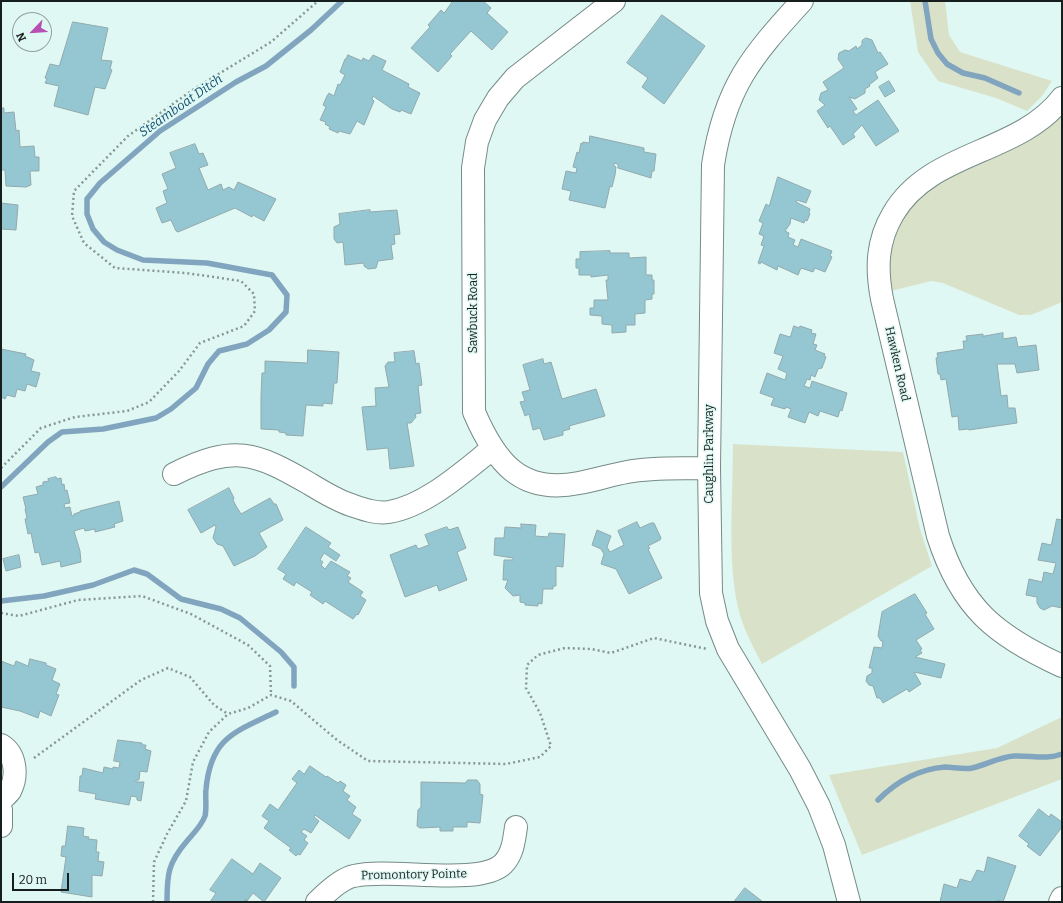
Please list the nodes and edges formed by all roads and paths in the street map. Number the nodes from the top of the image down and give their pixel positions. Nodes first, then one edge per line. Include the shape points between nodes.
1 (318, 1) edge
2 (614, 1) edge
3 (802, 1) edge
4 (1062, 98) edge
5 (492, 449) junction
6 (1, 468) edge
7 (709, 468) junction
8 (174, 474) dead end
9 (1, 613) edge
10 (728, 649) junction
11 (1062, 666) edge
12 (271, 695) junction
13 (228, 714) junction
14 (1, 745) edge
15 (15, 770) junction
16 (1, 800) edge
17 (1, 810) edge
18 (1, 826) edge
19 (516, 828) dead end
20 (1062, 898) edge
21 (153, 902) edge
22 (317, 902) edge
23 (849, 902) edge
24 (1060, 902) edge

1 - 6 path via 271,42 194,89 128,136 74,192 72,216 84,243 115,268 186,273 241,281 254,294 255,311 244,326 200,343 179,371 149,402 127,411 75,417 41,428
2 - 5 street, Sawbuck Road via 515,78 498,98 485,120 477,142 474,168 474,412
3 - 7 street, Caughlin Parkway via 749,63 726,107 717,137 711,197
4 - 11 street, Hawken Road via 1050,113 1035,124 939,170 909,191 888,222 880,242 878,262 882,299 938,536 946,559 969,602 985,619 1018,645
5 - 7 street, Sawbuck Road via 499,459 520,475 550,485 577,484 646,469
5 - 8 street via 438,490 408,506 389,512 369,511 340,502 267,461 244,455 222,456 194,464
7 - 10 street, Caughlin Parkway via 711,593 717,621
9 - 12 path via 19,616 78,600 142,596 191,614 248,645 270,666
10 - 12 path via 707,649 654,638 611,653 565,648 538,655 527,665 526,688 540,713 551,746 540,757 506,764 368,761 337,740 291,701
10 - 23 street, Caughlin Parkway via 800,769 819,806 834,845
12 - 13 path via 248,708
13 - 15 path via 214,704 190,677 168,668 141,680
13 - 21 path via 209,732 193,762 186,801 154,862
14 - 15 street via 9,751
15 - 16 street via 10,791
17 - 18 street
19 - 22 street, Promontory Pointe via 509,857 502,865 490,871 464,876 408,873 353,876 328,891
20 - 24 street

